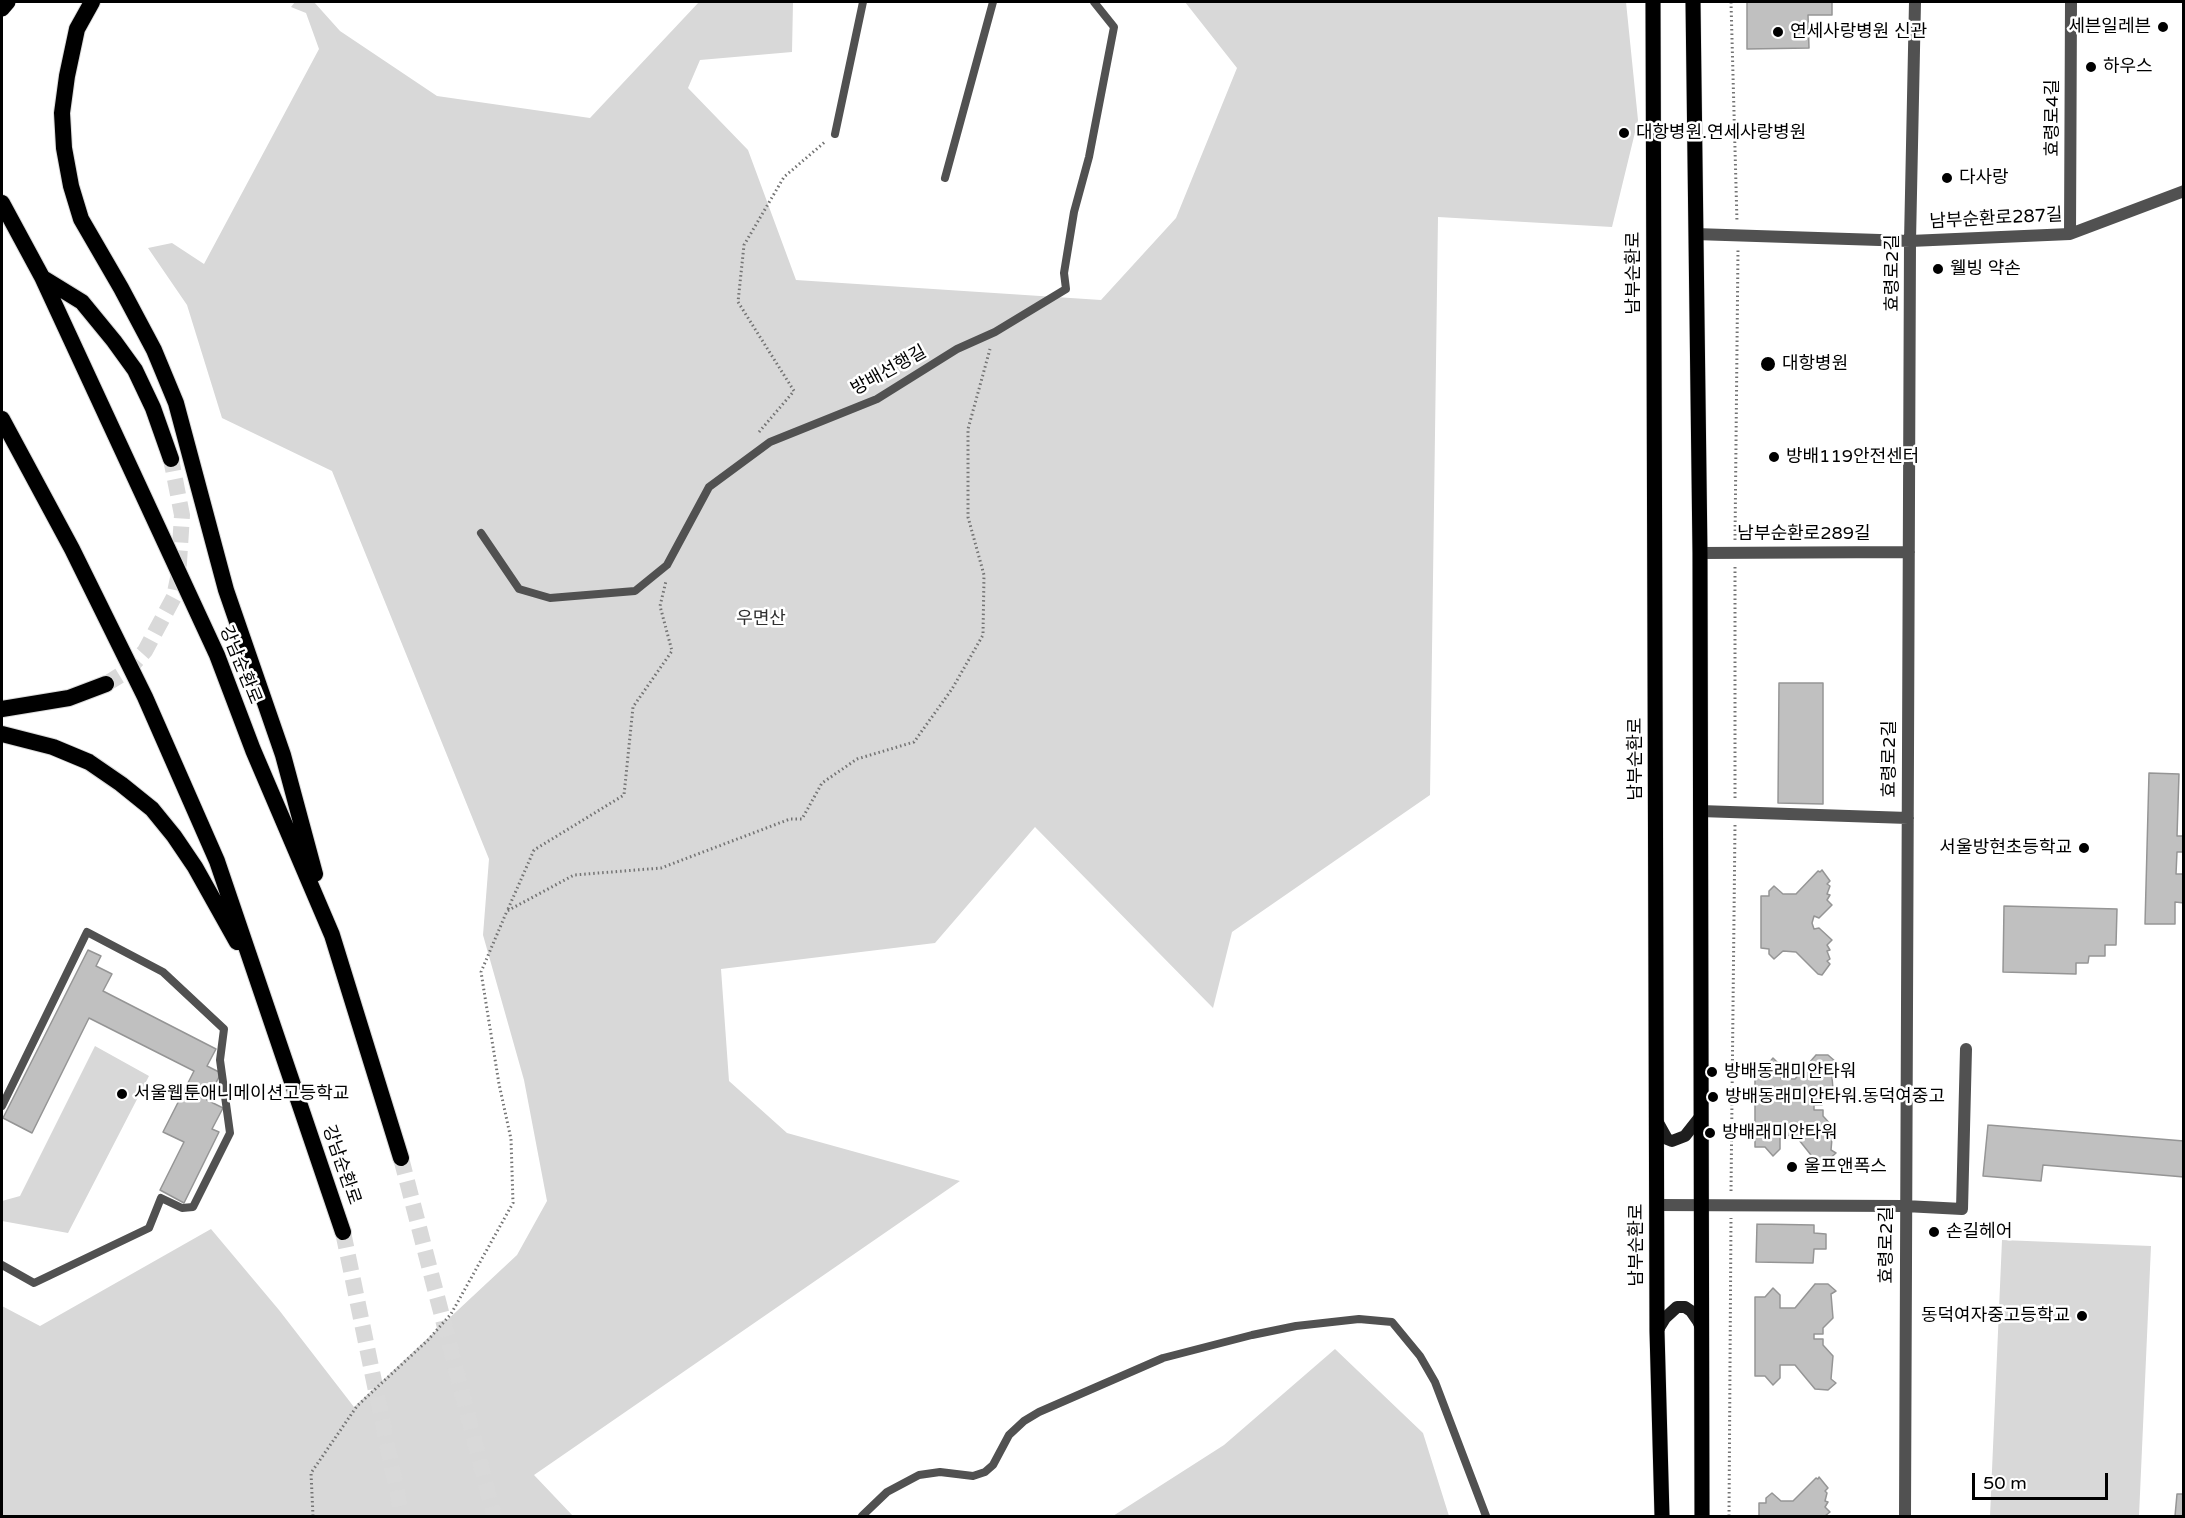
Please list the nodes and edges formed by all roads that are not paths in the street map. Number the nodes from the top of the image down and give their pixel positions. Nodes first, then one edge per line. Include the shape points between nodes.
1 (8, 2) edge
2 (92, 2) edge
3 (863, 2) edge
4 (993, 2) edge
5 (1094, 2) edge
6 (1653, 2) edge
7 (1693, 2) edge
8 (1915, 2) edge
9 (2071, 2) edge
10 (2, 9) edge
11 (835, 134) dead end
12 (945, 178) dead end
13 (2184, 191) edge
14 (2, 203) edge
15 (1695, 234) junction
16 (2070, 234) junction
17 (1911, 241) junction
18 (42, 277) junction
19 (2, 419) edge
20 (171, 459) tunnel mouth
21 (481, 533) dead end
22 (1909, 552) junction
23 (1700, 553) junction
24 (106, 684) tunnel mouth
25 (2, 709) edge
26 (2, 734) edge
27 (1700, 811) junction
28 (1908, 818) junction
29 (332, 935) junction
30 (259, 983) junction
31 (1966, 1049) dead end
32 (2, 1106) edge
33 (1700, 1117) junction
34 (1657, 1120) junction
35 (401, 1158) tunnel mouth
36 (1657, 1206) junction
37 (1905, 1206) junction
38 (1701, 1207) junction
39 (343, 1232) tunnel mouth
40 (2, 1265) edge
41 (1657, 1331) junction
42 (1702, 1332) junction
43 (862, 1516) edge
44 (1486, 1516) edge
45 (1662, 1516) edge
46 (1702, 1516) edge
47 (1905, 1516) edge

1 - 10 main road
2 - 29 highway via 77,29 62,112 71,186 81,219 154,350 176,403 226,590 283,755
3 - 11 lane
4 - 12 lane
5 - 21 lane, 방배선행길 via 1114,27 1089,157 1074,212 1064,273 1066,289 877,399 770,442 709,487 667,565 635,591 550,598 519,589
6 - 34 main road, 남부순환로
7 - 15 main road
8 - 17 street, 효령로2길
9 - 16 street, 효령로4길
13 - 16 street, 남부순환로287길
14 - 18 highway, 강남순환로
15 - 17 street, 남부순환로287길
15 - 23 main road
16 - 17 street, 남부순환로287길
17 - 22 street, 효령로2길
18 - 20 highway via 82,302 135,370
18 - 29 highway, 강남순환로 via 217,655
19 - 30 highway, 강남순환로 via 145,697 217,861
22 - 23 street, 남부순환로289길
22 - 28 street, 효령로2길
23 - 27 main road
24 - 25 highway via 69,698
26 - 30 highway via 53,747 89,762 152,809 195,867
27 - 28 street
27 - 33 main road
28 - 37 street, 효령로2길
29 - 35 highway, 강남순환로
30 - 39 highway, 강남순환로
31 - 37 street via 1962,1209
32 - 40 lane via 87,932 163,972 224,1029 220,1060 230,1133 193,1207 182,1208 161,1198 149,1228 34,1283
33 - 34 main road via 1685,1136 1672,1141
33 - 38 main road
34 - 36 main road, 남부순환로
36 - 38 street
36 - 41 main road, 남부순환로
37 - 38 street
37 - 47 street, 효령로2길
38 - 42 main road
41 - 42 main road via 1677,1307 1685,1307
41 - 45 main road, 남부순환로
42 - 46 main road
43 - 44 lane via 887,1492 919,1475 940,1472 973,1476 985,1472 1009,1435 1024,1421 1163,1358 1296,1326 1359,1319 1392,1322 1420,1356 1436,1382

